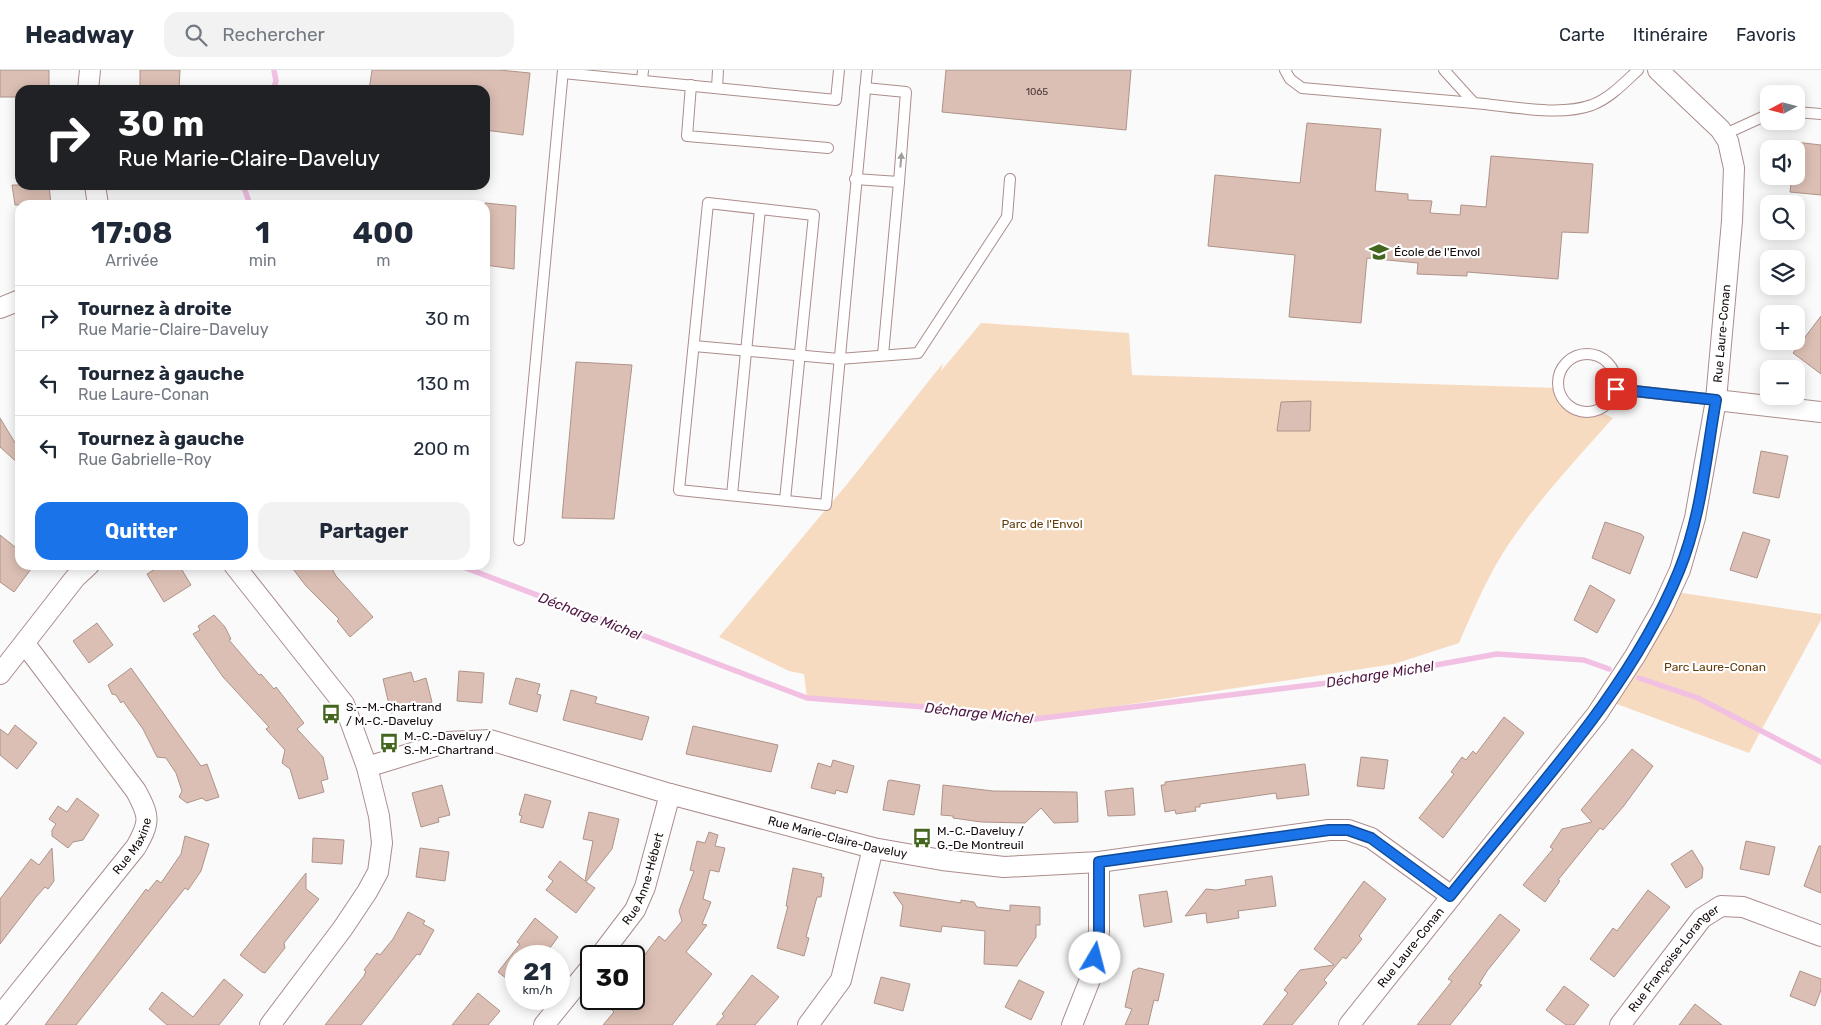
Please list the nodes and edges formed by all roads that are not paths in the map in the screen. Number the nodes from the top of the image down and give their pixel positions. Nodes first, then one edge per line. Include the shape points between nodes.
1 (90, 70) edge
2 (718, 70) edge
3 (840, 70) edge
4 (867, 70) edge
5 (1285, 70) edge
6 (1444, 70) edge
7 (1638, 70) edge
8 (1658, 70) edge
9 (563, 71) edge
10 (643, 75) edge
11 (88, 85) edge
12 (691, 85) junction
13 (716, 88) junction
14 (865, 88) junction
15 (1474, 103) junction
16 (1805, 113) edge
17 (1821, 114) edge
18 (1760, 118) edge
19 (1723, 134) junction
20 (828, 148) dead end
21 (855, 179) junction
22 (1010, 179) dead end
23 (899, 182) junction
24 (760, 209) junction
25 (15, 302) edge
26 (0, 308) edge
27 (694, 346) junction
28 (746, 350) junction
29 (800, 355) junction
30 (883, 355) junction
31 (839, 359) junction
32 (1616, 389) junction
33 (1716, 400) junction
34 (1821, 412) edge
35 (732, 495) junction
36 (785, 500) junction
37 (519, 540) dead end
38 (84, 570) edge
39 (238, 570) edge
40 (25, 644) junction
41 (0, 674) edge
42 (366, 767) junction
43 (670, 794) junction
44 (873, 848) junction
45 (1099, 862) junction
46 (1450, 896) junction
47 (1821, 936) edge
48 (608, 945) edge
49 (580, 981) edge
50 (0, 1016) edge
51 (270, 1025) edge
52 (544, 1025) edge
53 (808, 1025) edge
54 (1072, 1025) edge
55 (1349, 1025) edge
56 (1620, 1025) edge

1 - 11 street
2 - 13 lane
3 - 13 lane via 836,100
4 - 14 lane
5 - 15 lane via 1290,79 1302,88
6 - 15 lane
7 - 15 lane via 1617,90 1593,104 1565,111
8 - 19 street, Rue Laure-Conan
9 - 10 lane
9 - 37 lane
10 - 12 lane
12 - 13 lane
12 - 20 lane via 688,136
14 - 21 lane
23 -> 14 lane via 906,92
16 - 17 lane
18 - 19 lane
19 - 33 street, Rue Laure-Conan via 1728,141 1734,168
21 - 23 lane
21 - 31 lane
22 - 30 lane via 1007,217 918,353
23 - 30 lane
24 - 27 lane via 708,204
24 - 28 lane
24 - 29 lane via 814,215
25 - 26 street
27 - 28 lane
27 - 35 lane via 679,490
28 - 29 lane
28 - 35 lane
29 - 31 lane
29 - 36 lane
30 - 31 lane
31 - 36 lane via 826,505
32 - 32 lane via 1611,366 1594,355 1581,354 1567,361 1558,380 1563,400 1570,408 1583,413 1607,406
32 - 33 lane
33 - 34 street
33 - 46 street, Rue Laure-Conan via 1695,518 1680,570 1662,609 1596,714
35 - 36 lane
38 - 40 street
39 - 42 street via 344,704
40 - 41 street
40 - 50 street, Rue Maxine via 136,791 147,811 147,827 136,847
42 - 43 street, Rue Marie-Claire-Daveluy via 448,742 490,740
42 - 51 street via 379,816 382,843 378,872 343,928
43 - 44 street, Rue Marie-Claire-Daveluy
43 - 48 street, Rue Anne-Hébert via 645,887 635,910
44 - 45 street, Rue Marie-Claire-Daveluy via 1004,867
44 - 53 street via 841,980
45 - 46 street, Rue Marie-Claire-Daveluy via 1348,830 1371,838
45 - 54 street via 1099,931 1092,972
46 - 55 street, Rue Laure-Conan
47 - 56 street, Rue Françoise-Loranger via 1743,907 1721,906 1702,918
49 - 52 street

